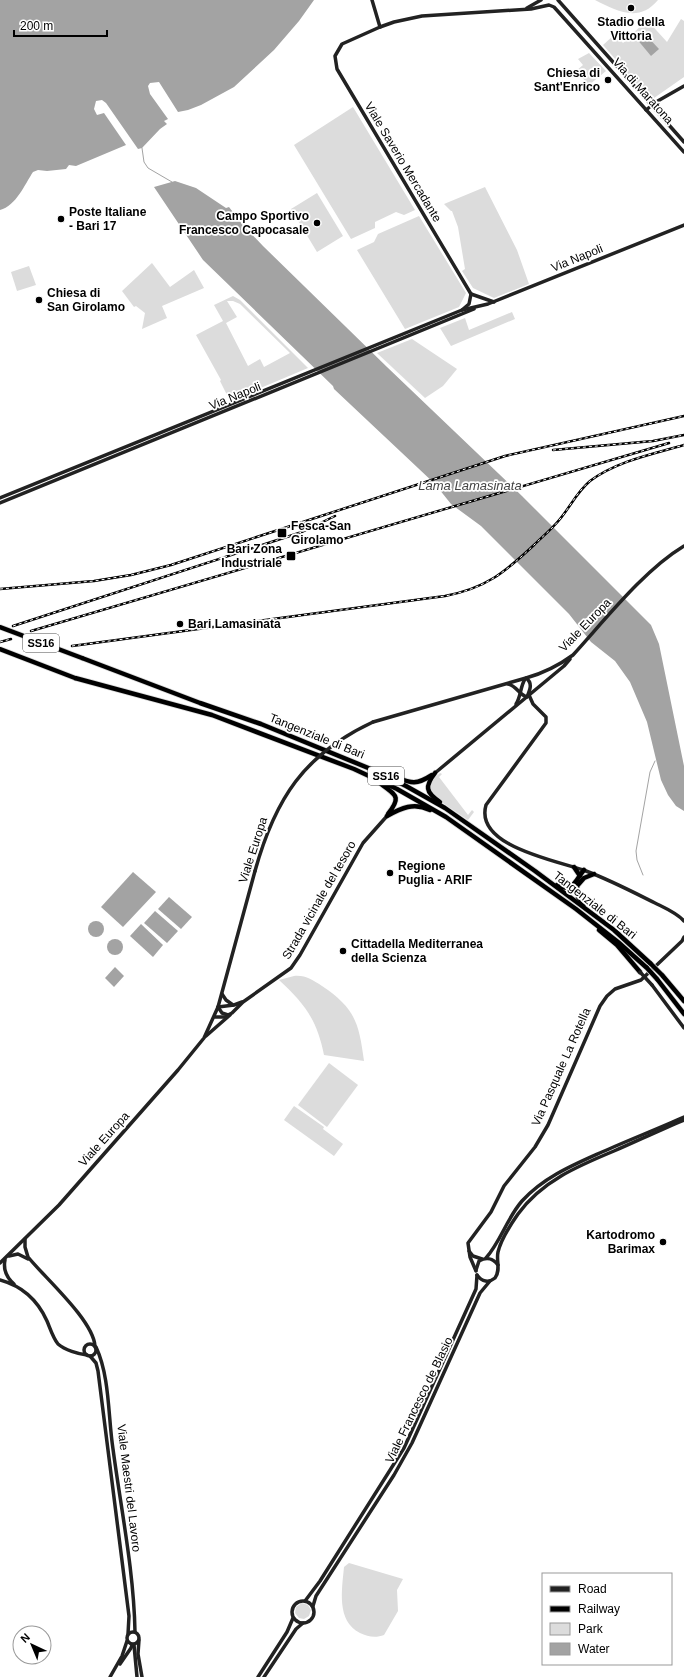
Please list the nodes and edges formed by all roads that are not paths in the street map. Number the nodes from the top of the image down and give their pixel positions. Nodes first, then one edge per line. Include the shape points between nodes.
1 (372, 0) edge
2 (541, 0) edge
3 (559, 1) edge
4 (527, 8) junction
5 (380, 27) junction
6 (598, 44) junction
7 (592, 50) junction
8 (684, 86) edge
9 (652, 106) junction
10 (646, 110) junction
11 (684, 142) edge
12 (684, 152) edge
13 (684, 225) edge
14 (471, 294) junction
15 (494, 302) junction
16 (477, 308) junction
17 (462, 310) junction
18 (0, 498) edge
19 (0, 502) edge
20 (684, 546) edge
21 (0, 627) edge
22 (0, 649) edge
23 (573, 654) junction
24 (526, 678) junction
25 (506, 684) junction
26 (520, 692) junction
27 (527, 697) junction
28 (514, 707) junction
29 (378, 772) junction
30 (435, 773) junction
31 (376, 779) junction
32 (387, 816) junction
33 (446, 817) junction
34 (477, 831) junction
35 (574, 867) junction
36 (584, 870) junction
37 (535, 871) junction
38 (594, 874) junction
39 (582, 877) junction
40 (593, 914) junction
41 (684, 921) edge
42 (594, 922) junction
43 (684, 937) edge
44 (640, 972) joint
45 (222, 993) junction
46 (684, 1001) edge
47 (243, 1002) junction
48 (234, 1005) junction
49 (218, 1007) junction
50 (232, 1013) junction
51 (684, 1014) edge
52 (215, 1017) junction
53 (227, 1017) junction
54 (684, 1028) edge
55 (204, 1038) junction
56 (684, 1117) edge
57 (684, 1120) edge
58 (589, 1160) junction
59 (572, 1167) junction
60 (25, 1239) junction
61 (468, 1250) junction
62 (7, 1257) junction
63 (484, 1259) junction
64 (1, 1263) edge
65 (498, 1265) junction
66 (37, 1268) junction
67 (476, 1273) junction
68 (0, 1280) edge
69 (490, 1281) junction
70 (18, 1288) junction
71 (95, 1346) junction
72 (89, 1356) junction
73 (305, 1601) junction
74 (313, 1606) junction
75 (293, 1618) junction
76 (303, 1623) junction
77 (135, 1632) junction
78 (128, 1634) junction
79 (139, 1640) junction
80 (127, 1641) junction
81 (133, 1645) junction
82 (116, 1668) junction
83 (110, 1677) edge
84 (137, 1677) edge
85 (142, 1677) edge
86 (258, 1677) edge
87 (264, 1677) edge

1 - 5 main road
2 - 4 main road
3 - 6 main road, Via di Maratona
4 - 5 main road via 422,16
4 - 7 main road, Via di Maratona via 546,5 554,8
5 - 14 main road, Viale Saverio Mercadante via 340,46 336,51 335,64
6 - 7 main road
6 - 9 main road, Via di Maratona
7 - 10 main road, Via di Maratona
8 - 9 main road
9 - 10 main road
9 - 11 main road, Via di Maratona
10 - 12 main road, Via di Maratona
13 - 15 main road, Via Napoli
14 - 15 main road
14 - 17 main road via 468,304
15 - 16 main road, Via Napoli
16 - 17 main road, Via Napoli
16 - 19 main road, Via Napoli
17 - 18 main road, Via Napoli
20 - 23 main road, Viale Europa via 660,564 626,597
21 - 29 highway, Tangenziale di Bari / SS16, bridge via 261,724
22 - 31 highway, Tangenziale di Bari / SS16, bridge via 74,678 212,715
23 - 24 main road, Viale Europa via 552,669
23 - 27 main road via 564,666
24 - 25 main road, Viale Europa
24 - 26 main road
24 - 27 main road via 531,687
25 - 26 main road via 514,685
25 - 45 main road, Viale Europa, bridge via 373,722 333,745 304,771 286,794 264,838
26 - 27 main road
26 - 28 main road
27 - 28 main road
27 - 35 main road via 546,717 546,723 491,796 484,815 492,831 520,850
28 - 30 main road
29 - 30 highway via 411,783 424,781
29 - 34 highway, Tangenziale di Bari / SS16 via 428,798
30 - 34 highway via 429,783 429,792 435,799 466,819
31 - 32 highway via 392,791 395,797 394,805
31 - 33 highway, Tangenziale di Bari / SS16
32 - 33 highway via 401,808 417,806
32 - 47 main road, Strada vicinale del tesoro via 363,844 295,963
33 - 42 highway, Tangenziale di Bari / SS16
34 - 37 highway, Tangenziale di Bari / SS16
35 - 36 main road
35 - 39 highway
36 - 38 main road
36 - 39 highway via 585,875
37 - 39 highway via 564,888 571,887
37 - 40 highway, Tangenziale di Bari / SS16
38 - 39 highway
38 - 41 main road via 677,915
39 - 40 highway via 576,893
40 - 46 highway, Tangenziale di Bari / SS16, bridge via 651,964
42 - 44 highway
42 - 51 highway, Tangenziale di Bari / SS16, bridge via 657,979
43 - 61 main road, Via Pasquale La Rotella via 640,980 621,986 606,996 548,1125 535,1147 504,1186 491,1212 468,1243
44 - 54 main road, bridge
45 - 48 main road via 226,1000
45 - 49 main road, Viale Europa
47 - 48 main road
47 - 50 main road
48 - 49 main road
49 - 50 main road via 222,1013
49 - 52 main road, Viale Europa
50 - 53 main road
52 - 53 main road
52 - 55 main road, Viale Europa
53 - 55 main road
55 - 60 main road, Viale Europa via 64,1200
56 - 58 main road
57 - 58 main road
58 - 59 main road
59 - 63 main road via 546,1180 521,1203 509,1219 492,1252
59 - 65 main road via 534,1195 518,1214 499,1250
60 - 62 main road, Viale Europa
60 - 66 main road via 26,1252
61 - 63 main road via 473,1256
61 - 67 main road
62 - 64 main road, Viale Europa
62 - 66 main road via 18,1254
62 - 70 main road via 4,1270
63 - 65 main road via 493,1260
63 - 67 main road via 477,1264
65 - 69 main road via 498,1275
66 - 71 main road, Viale Maestri del Lavoro via 84,1321
67 - 69 main road via 482,1280
67 - 73 main road, Viale Francesco de Blasio via 476,1289 404,1448 320,1582
68 - 70 main road
69 - 74 main road, Viale Francesco de Blasio via 480,1293 407,1453 316,1596
70 - 72 main road via 39,1305 57,1342 63,1347
71 - 72 main road via 96,1353
71 - 72 main road via 85,1346 84,1351
71 - 77 main road, Viale Maestri del Lavoro via 102,1365 109,1412 126,1537
72 - 78 main road, Viale Maestri del Lavoro via 96,1363 98,1371 129,1616
73 - 74 main road
73 - 75 main road via 298,1602 292,1607
74 - 76 main road via 314,1616
75 - 76 main road
75 - 86 main road
76 - 87 main road via 296,1629
77 - 78 main road
77 - 79 main road
78 - 80 main road
79 - 81 main road
79 - 85 main road via 138,1654
80 - 81 main road
80 - 82 main road
81 - 82 main road
81 - 84 main road
82 - 83 main road

